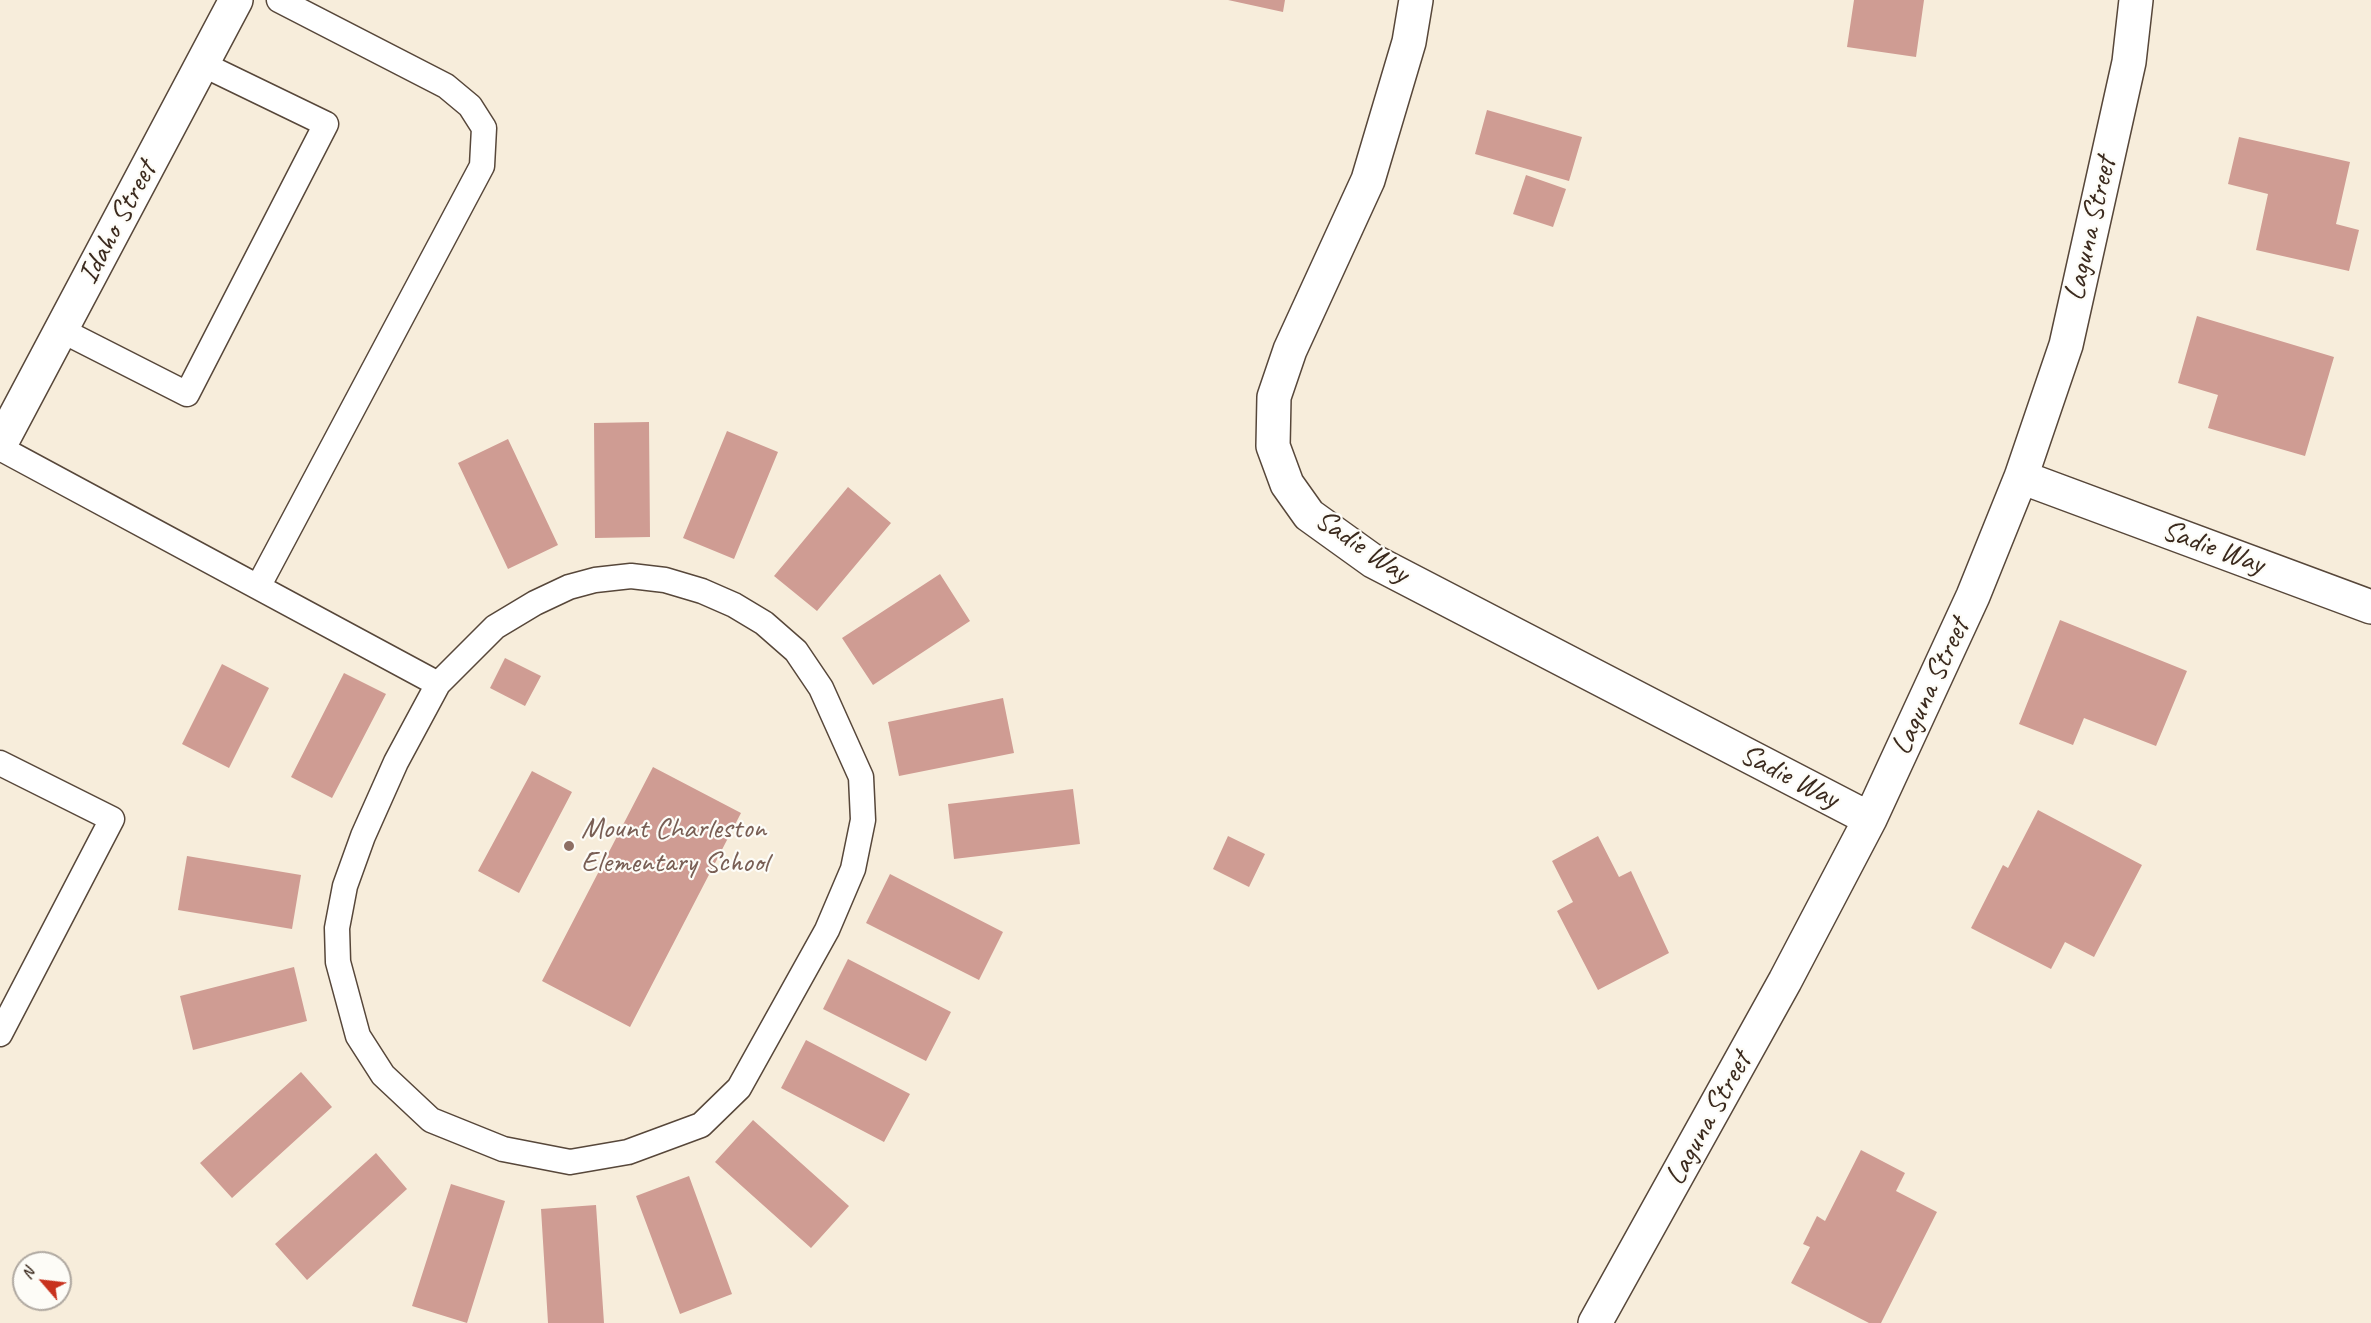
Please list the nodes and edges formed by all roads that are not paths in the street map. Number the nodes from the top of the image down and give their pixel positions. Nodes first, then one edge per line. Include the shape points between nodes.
1 (236, 0) edge
2 (279, 0) edge
3 (1416, 0) edge
4 (2136, 0) edge
5 (202, 64) junction
6 (61, 330) junction
7 (0, 447) edge
8 (2021, 477) junction
9 (258, 587) junction
10 (2371, 607) edge
11 (438, 684) junction
12 (0, 763) edge
13 (1870, 819) junction
14 (0, 1034) edge
15 (1595, 1323) edge

1 - 5 street, Idaho Street
2 - 9 lane via 446,86 470,106 484,128 482,166
3 - 13 street, Sadie Way via 1409,42 1368,180 1290,350 1274,397 1273,446 1287,484 1309,515 1373,561
4 - 8 street, Laguna Street via 2129,62 2066,345
5 - 6 street, Idaho Street
5 - 6 lane via 326,124 187,394
6 - 7 street, Idaho Street
7 - 9 lane
8 - 10 street, Sadie Way
8 - 13 street, Laguna Street via 1973,596
9 - 11 lane
11 - 11 lane via 495,627 535,603 569,587 631,576 675,583 734,605 764,623 796,651 821,688 861,777 863,820 853,869 827,930 739,1088 701,1125 628,1152 570,1162 503,1149 431,1120 383,1075 358,1036 338,962 337,928 345,886 396,762
12 - 14 lane via 112,819
13 - 15 street, Laguna Street

